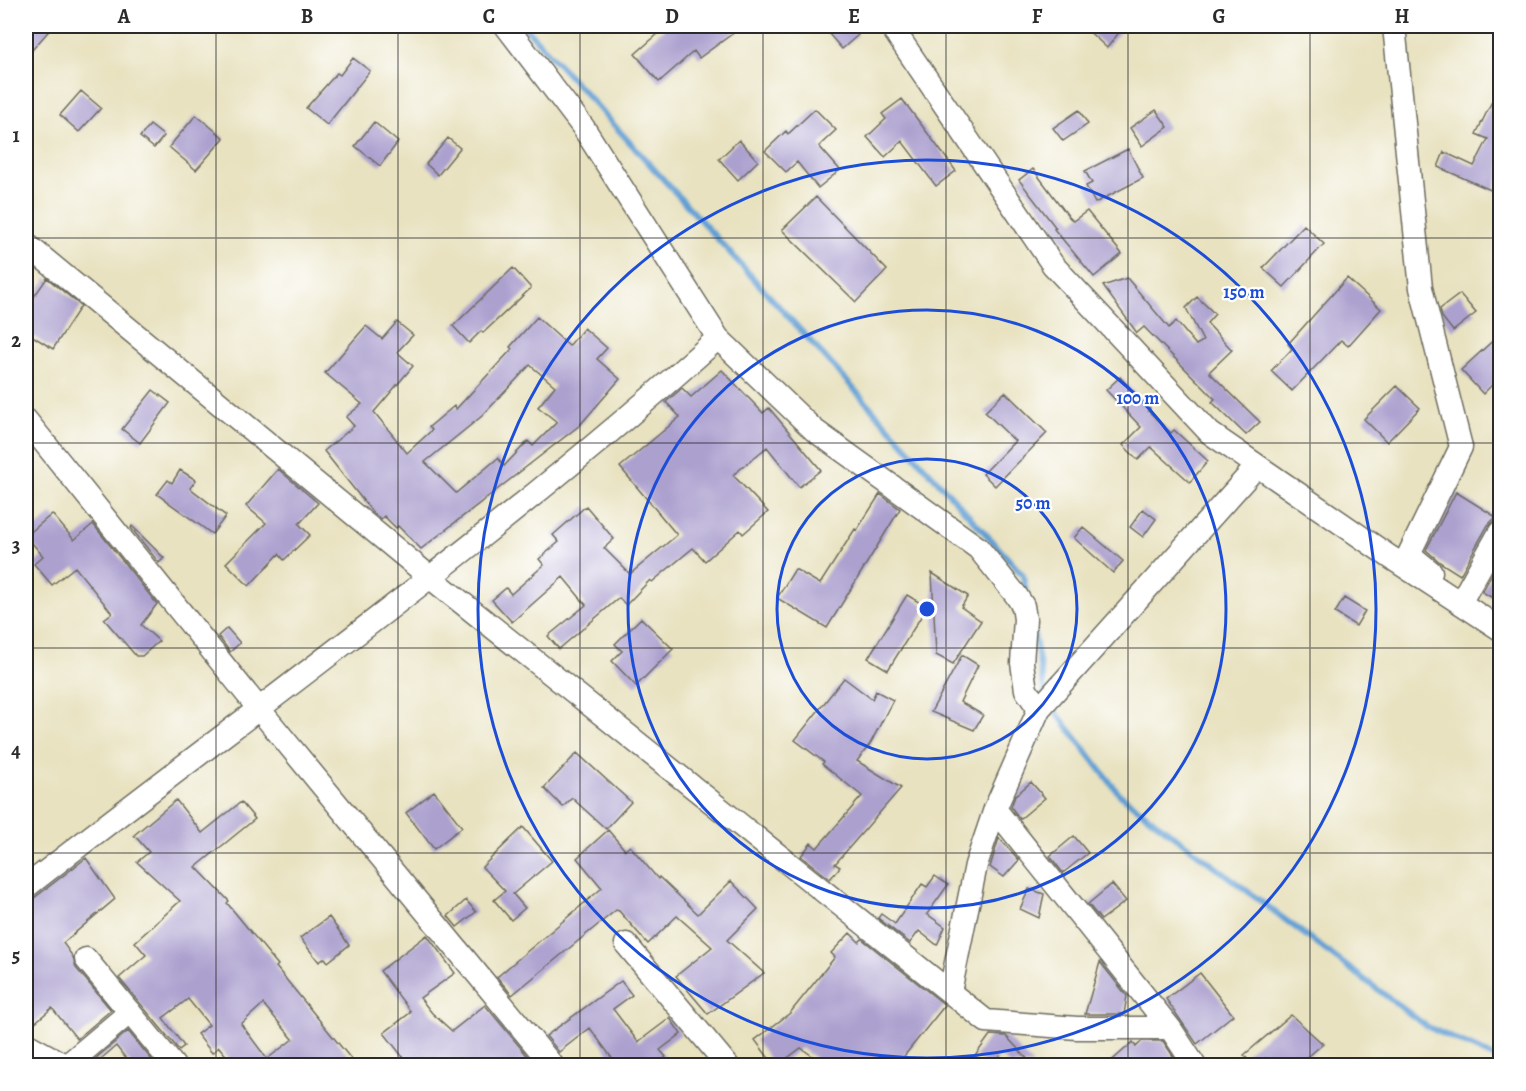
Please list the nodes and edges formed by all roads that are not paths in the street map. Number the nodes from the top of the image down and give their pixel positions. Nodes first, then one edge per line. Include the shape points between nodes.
1 (506, 26) edge
2 (891, 26) edge
3 (1394, 26) edge
4 (26, 244) edge
5 (718, 338) junction
6 (26, 420) edge
7 (1257, 465) junction
8 (1500, 532) edge
9 (431, 578) junction
10 (1461, 600) junction
11 (1500, 629) edge
12 (260, 709) junction
13 (1039, 709) junction
14 (995, 809) junction
15 (26, 887) edge
16 (626, 944) dead end
17 (86, 959) dead end
18 (950, 992) junction
19 (130, 1012) junction
20 (1170, 1028) junction
21 (26, 1044) edge
22 (66, 1065) edge
23 (174, 1065) edge
24 (553, 1065) edge
25 (728, 1065) edge
26 (1195, 1065) edge

1 - 5 street via 583,127
2 - 7 street via 1053,265 1210,433
3 - 10 street via 1421,288 1461,447 1409,554
4 - 9 street
5 - 9 street via 650,399
5 - 13 street via 814,430 978,548 1023,606 1022,663 1026,690
6 - 12 street
7 - 10 street via 1390,557
7 - 13 street
8 - 10 street
9 - 12 street
9 - 18 street
10 - 11 street
12 - 15 street
12 - 24 street
13 - 14 street
14 - 18 street via 976,864
14 - 20 street
16 - 25 street
17 - 19 street
18 - 20 street via 986,1021 1077,1028
19 - 22 street
19 - 23 street
20 - 26 street
21 - 22 street

